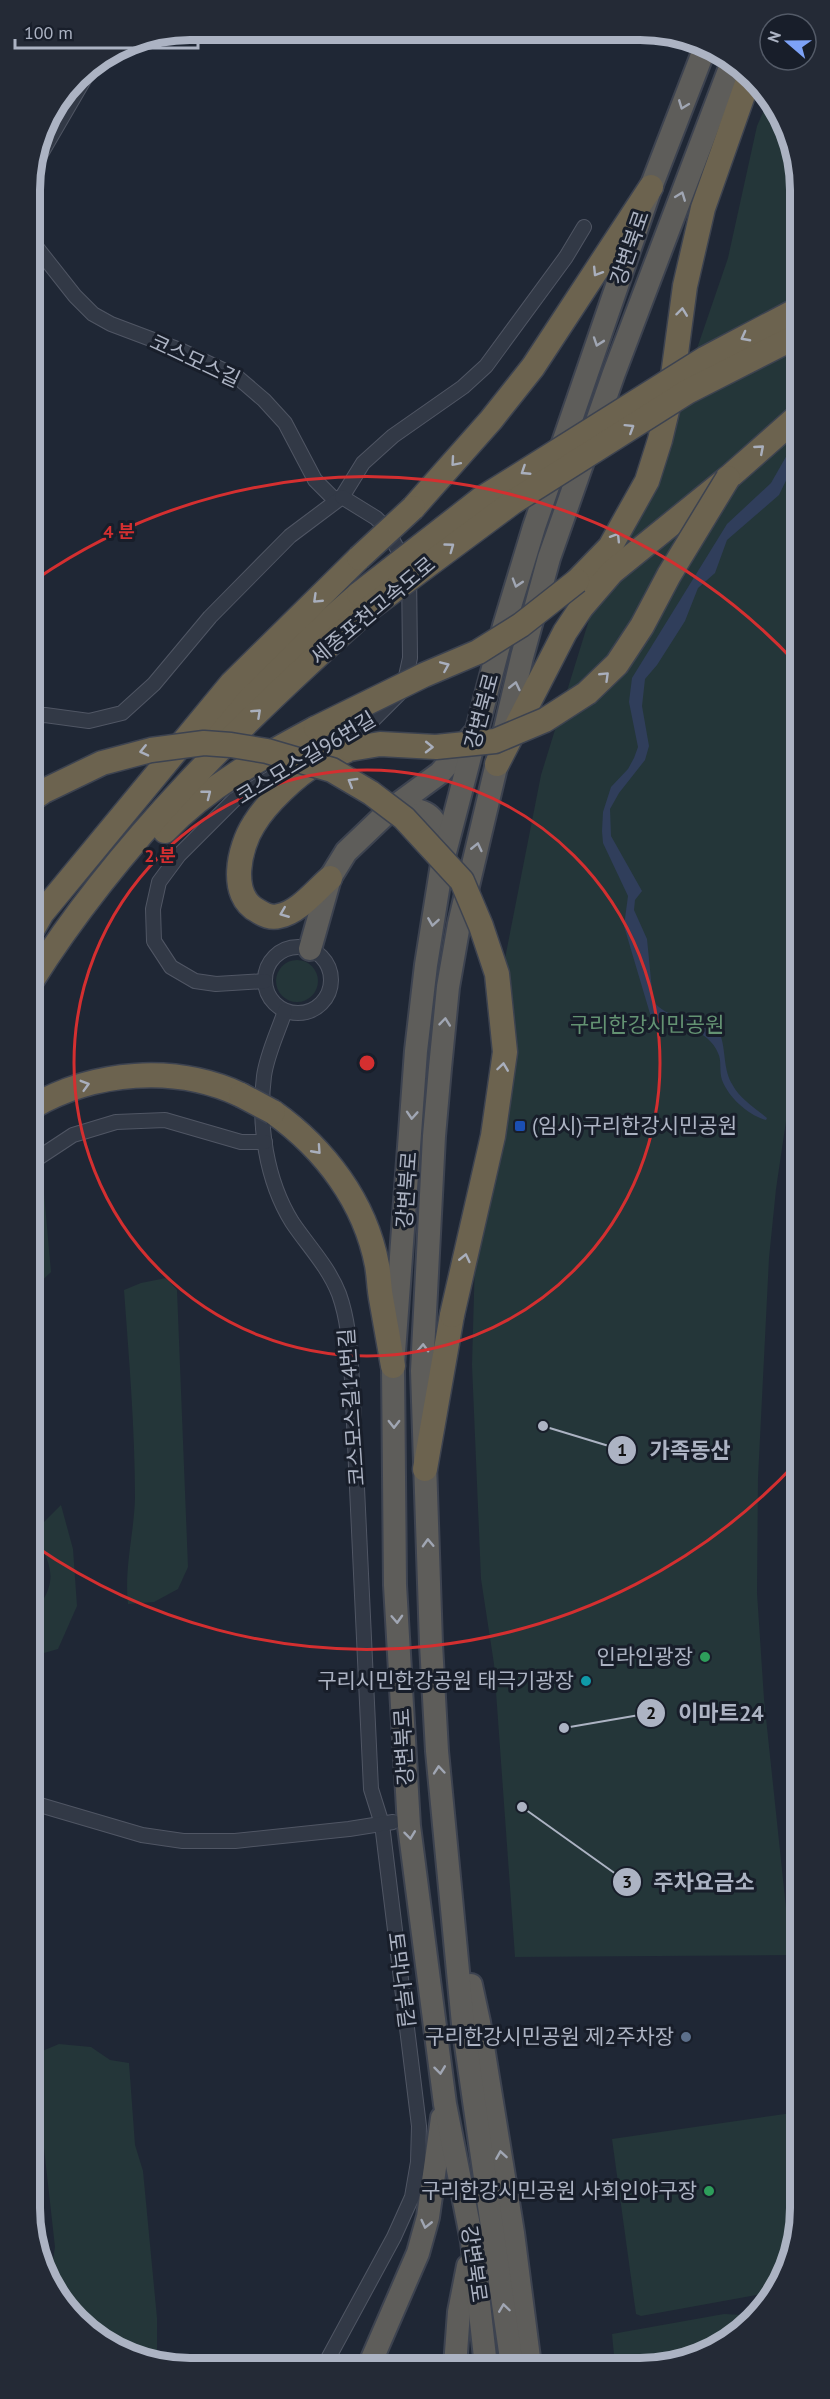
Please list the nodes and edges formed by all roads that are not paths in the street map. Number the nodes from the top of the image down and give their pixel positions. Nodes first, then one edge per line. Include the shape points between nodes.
1 (702, 55) edge
2 (729, 70) edge
3 (747, 85) edge
4 (73, 99) edge
5 (51, 135) edge
6 (651, 188) junction
7 (584, 227) dead end
8 (41, 252) edge
9 (790, 314) edge
10 (790, 340) edge
11 (790, 423) edge
12 (728, 478) junction
13 (342, 497) junction
14 (365, 601) junction
15 (41, 716) edge
16 (476, 732) junction
17 (497, 764) junction
18 (41, 795) edge
19 (391, 810) junction
20 (442, 864) junction
21 (330, 878) junction
22 (41, 915) edge
23 (41, 935) edge
24 (310, 949) junction
25 (41, 969) edge
26 (265, 981) junction
27 (41, 985) edge
28 (285, 1011) junction
29 (41, 1102) edge
30 (265, 1142) junction
31 (41, 1157) edge
32 (393, 1366) junction
33 (425, 1470) junction
34 (40, 1805) edge
35 (388, 1823) junction
36 (449, 1892) junction
37 (445, 2104) junction
38 (472, 2241) junction
39 (328, 2358) edge
40 (372, 2358) edge
41 (456, 2358) edge
42 (485, 2358) edge
43 (511, 2358) edge
44 (539, 2358) edge

1 -> 6 highway, 강변북로
17 -> 2 highway, 강변북로 via 538,597 573,485
27 -> 3 highway, bridge via 133,864 179,817 229,777 316,728 478,652 577,581 610,547 647,481 660,440 670,398 685,286 703,208
4 - 5 street
6 -> 16 highway, 강변북로 via 534,527
6 -> 22 highway, bridge via 533,367 491,420 413,508 232,683
7 - 13 street via 486,366 464,387 393,436 363,464
8 - 13 street, 코스모스길 via 93,314 236,376 285,423 315,480 334,499
9 -> 14 highway, 세종포천고속도로, bridge via 706,358 490,493 428,539
14 -> 10 highway, 세종포천고속도로, bridge via 513,501 687,392
12 -> 11 highway
12 - 17 highway via 612,572 580,608
21 -> 12 highway, bridge via 282,916 254,909 245,901 240,886 244,843 270,804 314,765 350,749 381,744 436,747 495,741 545,720 587,693 617,664 642,626
13 - 15 street via 290,536 210,617 154,684 122,713 89,721
13 - 26 street, 코스모스길96번길 via 386,528 409,570 410,658 403,690 374,719 234,800 179,855 159,882 153,909 154,941 171,967 195,981
14 - 23 highway, 세종포천고속도로 via 244,697 193,749
25 -> 14 highway, 세종포천고속도로 via 79,911 194,777
16 - 19 highway via 440,773
16 - 20 highway, 강변북로
33 -> 17 highway, 강변북로 via 424,1318 448,987
33 -> 18 highway, bridge via 452,1315 493,1136 505,1052 497,974 462,881 404,818 371,793 332,770 267,751 204,743 151,750 102,763
19 - 20 highway via 412,808 438,825
19 - 21 highway via 346,852
20 -> 32 highway, 강변북로 via 416,1051
21 - 24 highway
24 - 26 street via 294,948 279,953 269,965
24 - 28 street via 329,969 327,997 321,1005 304,1013
26 - 28 street via 270,999
28 - 30 street, 코스모스길14번길 via 264,1076
29 -> 32 highway, bridge via 92,1082 141,1076 187,1078 212,1084 273,1112 327,1161 362,1217 378,1267
30 - 31 street via 241,1142 165,1120 116,1122 74,1135
30 - 35 street, 코스모스길14번길 via 279,1195 292,1222 319,1256 339,1293 346,1319 371,1789
32 -> 37 highway, 강변북로 via 395,1585 409,1826
36 -> 33 highway, 강변북로 via 431,1644
34 - 35 street via 142,1835 183,1841 235,1841
35 - 39 street, 토막나루길 via 419,2126 418,2162 412,2197 394,2237
43 -> 36 highway, 강변북로 via 463,2024
44 -> 36 highway via 513,2233 479,2022
37 - 38 highway, 강변북로
37 -> 40 highway via 428,2217 418,2253
38 - 41 highway via 459,2312
38 - 42 highway, 강변북로

